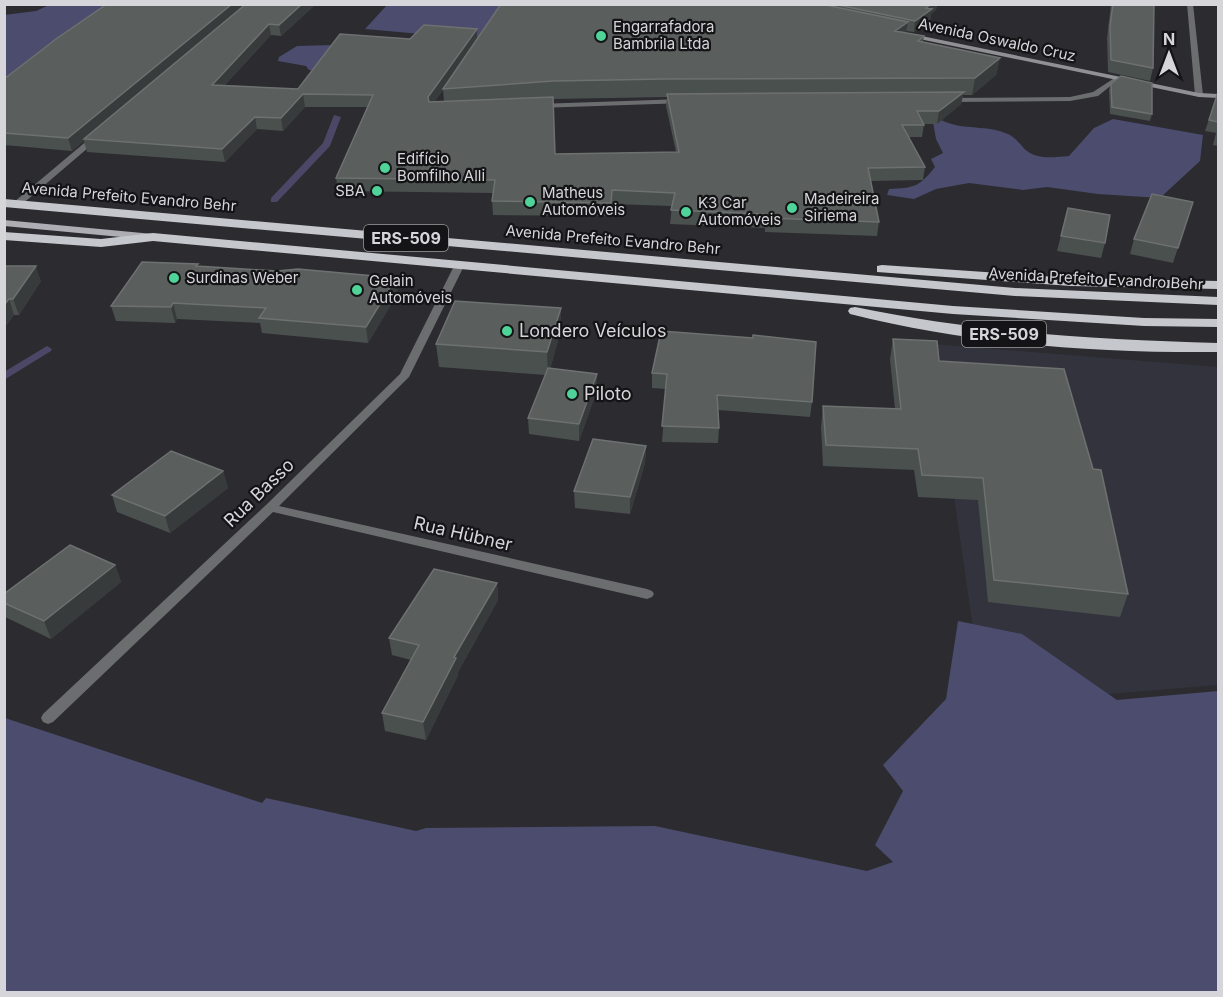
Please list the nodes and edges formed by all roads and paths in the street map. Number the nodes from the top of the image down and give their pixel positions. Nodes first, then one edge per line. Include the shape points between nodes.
1 (1190, 4) edge
2 (900, 34) edge
3 (1116, 79) junction
4 (1199, 95) junction
5 (1218, 96) edge
6 (932, 100) edge
7 (687, 101) edge
8 (1218, 103) edge
9 (526, 107) edge
10 (109, 127) edge
11 (11, 203) edge
12 (4, 223) edge
13 (4, 236) edge
14 (153, 237) junction
15 (459, 266) junction
16 (807, 273) junction
17 (1218, 285) edge
18 (792, 296) junction
19 (1218, 301) edge
20 (1218, 323) edge
21 (1218, 348) edge
22 (270, 508) junction
23 (647, 594) dead end
24 (48, 718) dead end

1 - 4 street
2 - 3 street, Avenida Oswaldo Cruz
3 - 4 street, Avenida Oswaldo Cruz
3 - 6 street via 1095,94 1070,99
4 - 5 street, Avenida Oswaldo Cruz
4 - 8 street, Avenida Oswaldo Cruz
7 - 9 street
10 - 11 street
11 - 16 highway, Avenida Prefeito Evandro Behr / ERS-509
12 - 14 main road, ERS-509
13 - 14 highway, ERS-509 via 101,243
14 - 15 highway, ERS-509
15 - 18 highway, ERS-509
15 - 22 street, Rua Basso via 405,375
16 - 17 highway, ERS-509 via 870,268 1071,282
16 - 19 highway, Avenida Prefeito Evandro Behr / ERS-509 via 1015,292
18 - 20 highway, ERS-509 via 1000,314
18 - 21 highway, ERS-509 via 904,323 1096,345
22 - 23 street, Rua Hübner
22 - 24 street, Rua Basso

